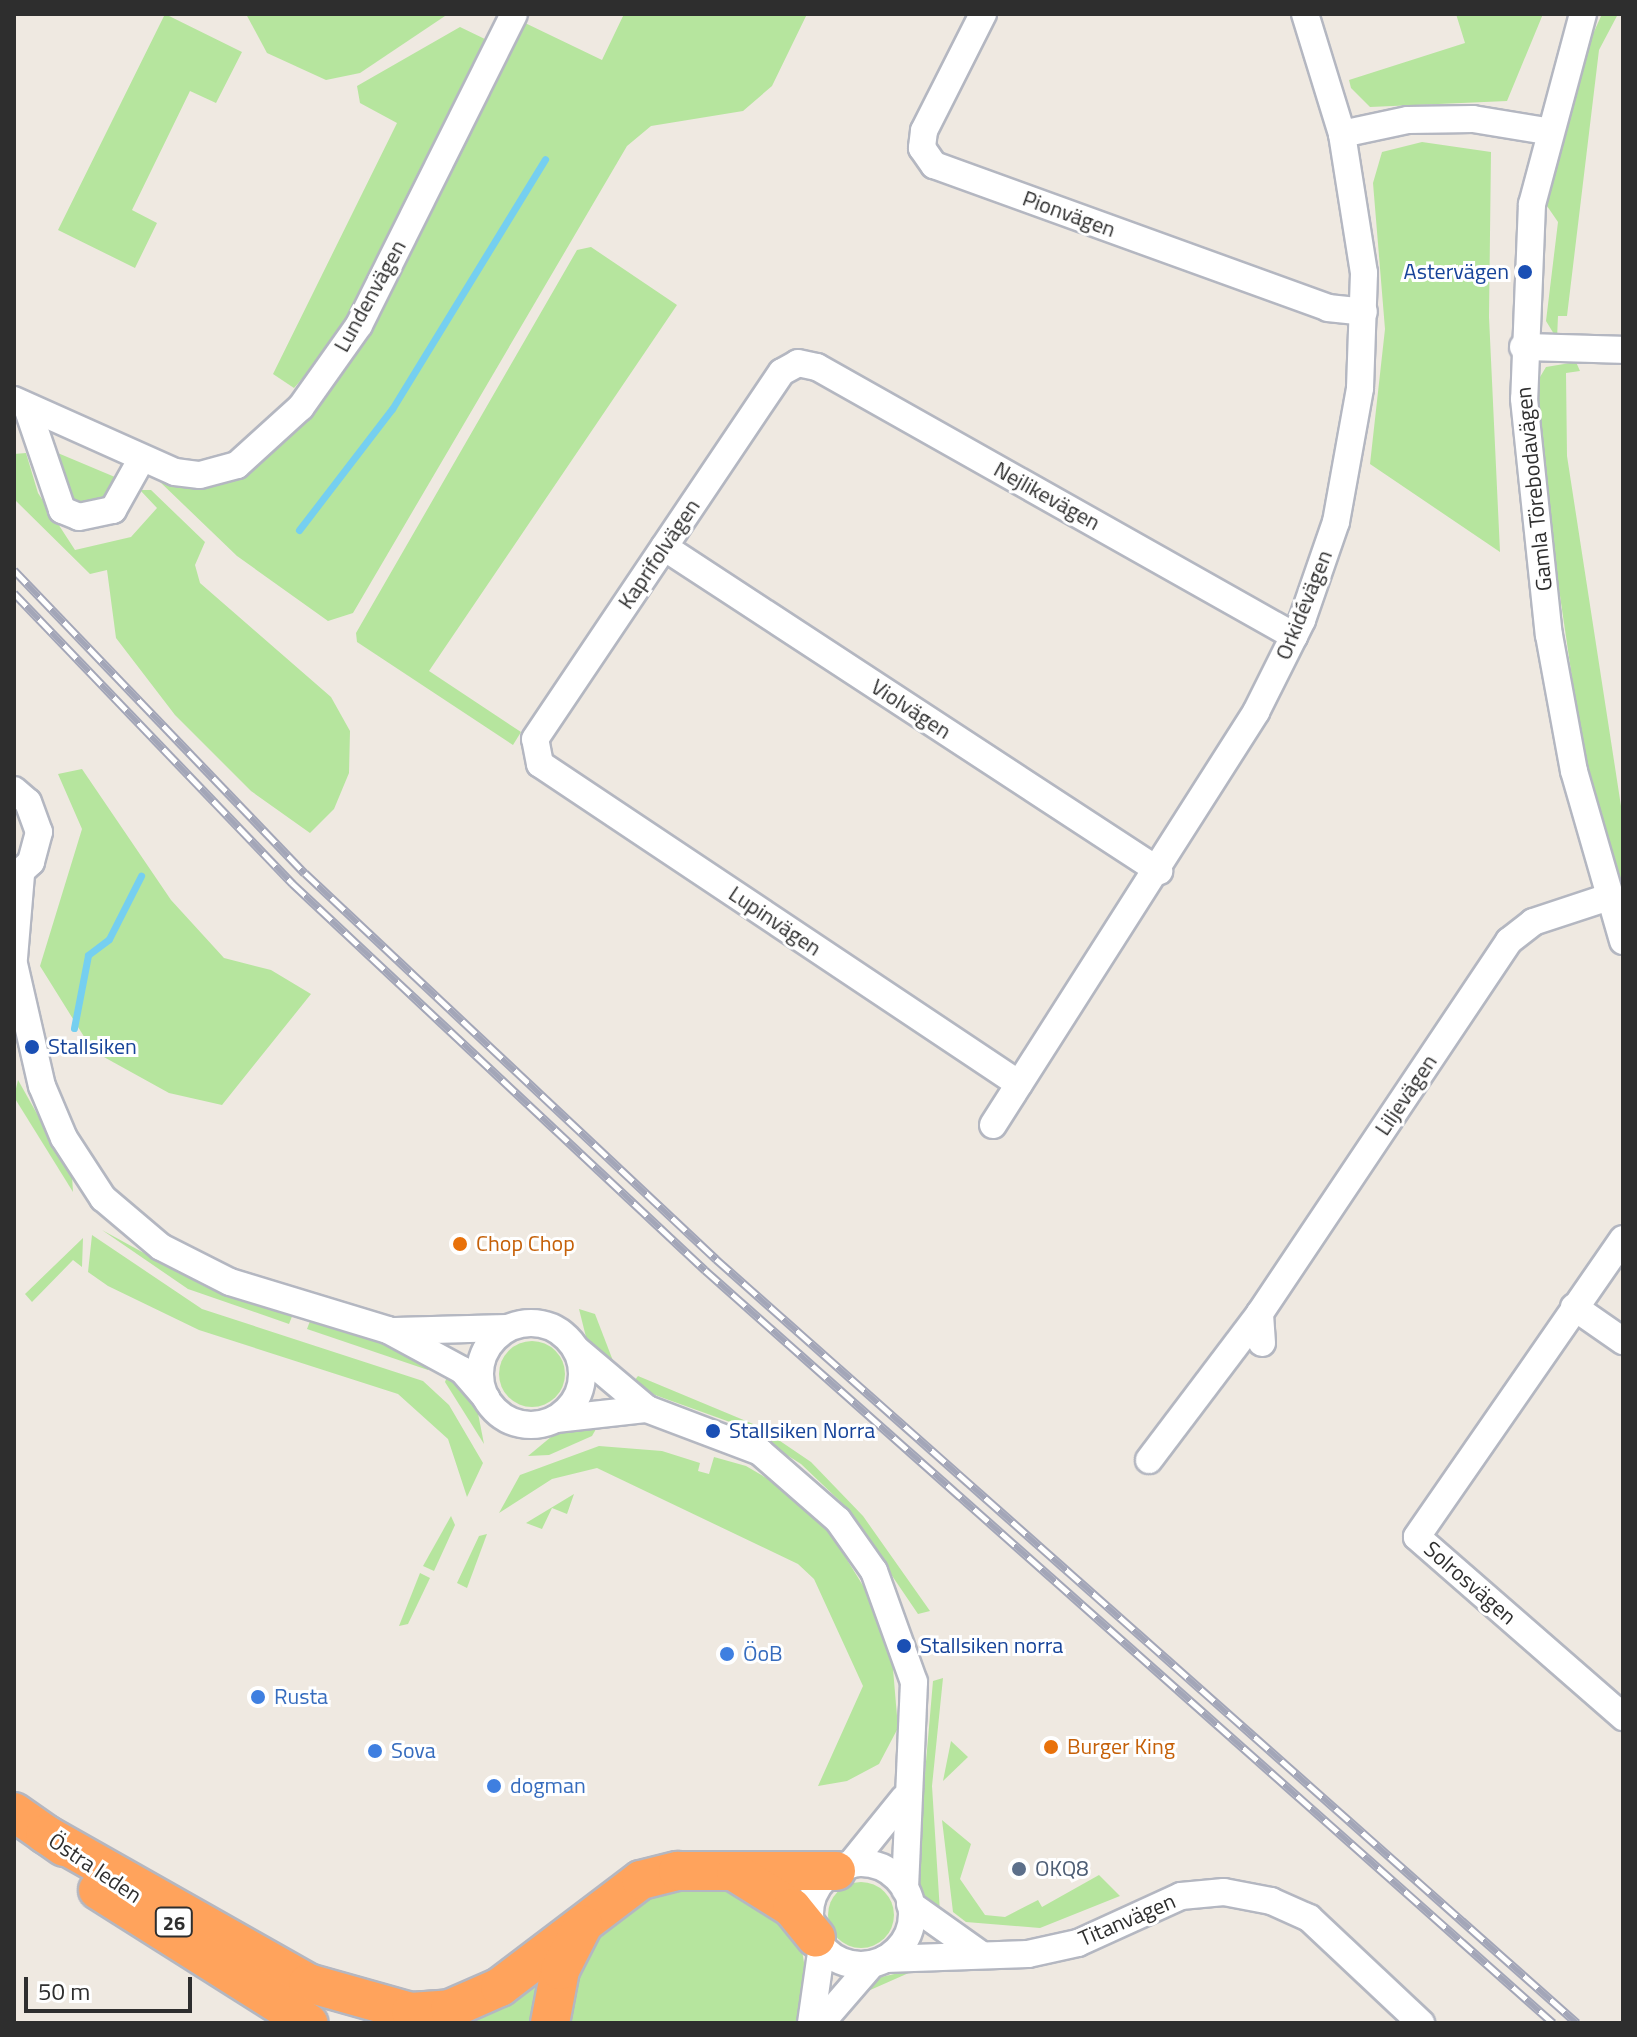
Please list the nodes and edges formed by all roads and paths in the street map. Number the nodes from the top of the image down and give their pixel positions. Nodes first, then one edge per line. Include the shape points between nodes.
1 (514, 14) edge
2 (983, 14) edge
3 (1305, 14) edge
4 (1583, 21) edge
5 (1546, 131) junction
6 (1342, 134) junction
7 (1364, 312) junction
8 (1523, 347) junction
9 (1623, 350) edge
10 (798, 363) joint
11 (20, 403) edge
12 (141, 460) junction
13 (664, 547) junction
14 (1294, 636) junction
15 (533, 754) joint
16 (14, 790) edge
17 (1159, 871) junction
18 (17, 876) edge
19 (1606, 898) junction
20 (1623, 941) edge
21 (14, 961) edge
22 (1019, 1084) junction
23 (993, 1125) dead end
24 (1623, 1239) edge
25 (1574, 1307) junction
26 (1260, 1313) junction
27 (508, 1328) junction
28 (388, 1330) junction
29 (1623, 1341) edge
30 (1262, 1343) dead end
31 (576, 1349) junction
32 (486, 1398) junction
33 (647, 1409) junction
34 (555, 1419) junction
35 (1149, 1460) dead end
36 (1623, 1717) edge
37 (904, 1798) junction
38 (14, 1812) edge
39 (29, 1832) edge
40 (843, 1868) junction
41 (734, 1872) junction
42 (908, 1897) junction
43 (589, 1913) junction
44 (163, 1934) junction
45 (819, 1942) junction
46 (979, 1953) junction
47 (878, 1962) junction
48 (280, 2023) edge
49 (308, 2023) edge
50 (339, 2023) edge
51 (550, 2023) edge
52 (811, 2023) edge
53 (821, 2023) edge
54 (1421, 2023) edge

1 - 12 street, Lundenvägen via 359,325 301,407 237,465 200,475
2 - 7 street, Pionvägen via 924,131 922,148 934,165 1328,308
3 - 6 street, Orkidévägen
4 - 5 street, Gamla Törebodavägen
5 - 6 street via 1473,119 1408,120
5 - 8 street, Gamla Törebodavägen via 1528,234
6 - 7 street, Orkidévägen
7 - 14 street, Orkidévägen via 1360,388 1336,522
8 - 9 street
8 - 19 street, Gamla Törebodavägen via 1549,635
10 - 13 street, Kaprifolvägen via 782,372
10 - 14 street, Nejlikevägen via 829,373
11 - 12 street, Lundenvägen
11 - 12 street, Lundenvägen via 62,510 79,517 113,510
13 - 15 street, Kaprifolvägen via 535,739
13 - 17 street, Violvägen
14 - 17 street, Orkidévägen
15 - 22 street, Lupinvägen
16 - 18 street via 28,802 39,832
17 - 22 street, Orkidévägen
18 - 21 street
19 - 20 street, Gamla Törebodavägen
19 - 26 street, Liljevägen via 1533,922 1509,941
21 - 28 street via 42,1086 64,1138 103,1198 161,1247 230,1282
22 - 23 street, Orkidévägen
24 - 25 street, Solrosvägen
25 - 29 street
25 - 36 street, Solrosvägen via 1417,1537
26 - 30 street
26 - 35 street, Liljevägen
27 - 28 street
27 - 31 street via 541,1324
27 - 32 street via 480,1366
28 - 32 street via 462,1370
31 - 33 street
31 - 34 street via 581,1380
32 - 34 street via 515,1423
33 - 34 street
33 - 37 street via 760,1452 838,1520 874,1571 914,1682 917,1734
37 - 40 street
37 - 42 street
38 - 39 highway, Östra leden / 26
39 - 43 highway via 308,1983 411,2012 450,2009 500,1987
39 - 44 highway, Östra leden / 26
39 - 50 highway, Östra leden / 26
40 - 41 highway
40 - 42 street via 882,1868
40 - 45 street via 812,1901
41 - 43 highway via 678,1871 641,1880
41 - 45 highway via 792,1908
42 - 46 street
42 - 47 street via 907,1936
43 - 51 highway via 560,1970
44 - 48 highway
44 - 49 highway, Östra leden / 26
45 - 47 street via 844,1962
45 - 52 street
46 - 47 street, Titanvägen
46 - 54 street, Titanvägen via 1028,1954 1078,1943 1181,1896 1224,1892 1271,1901 1309,1918
47 - 53 street

